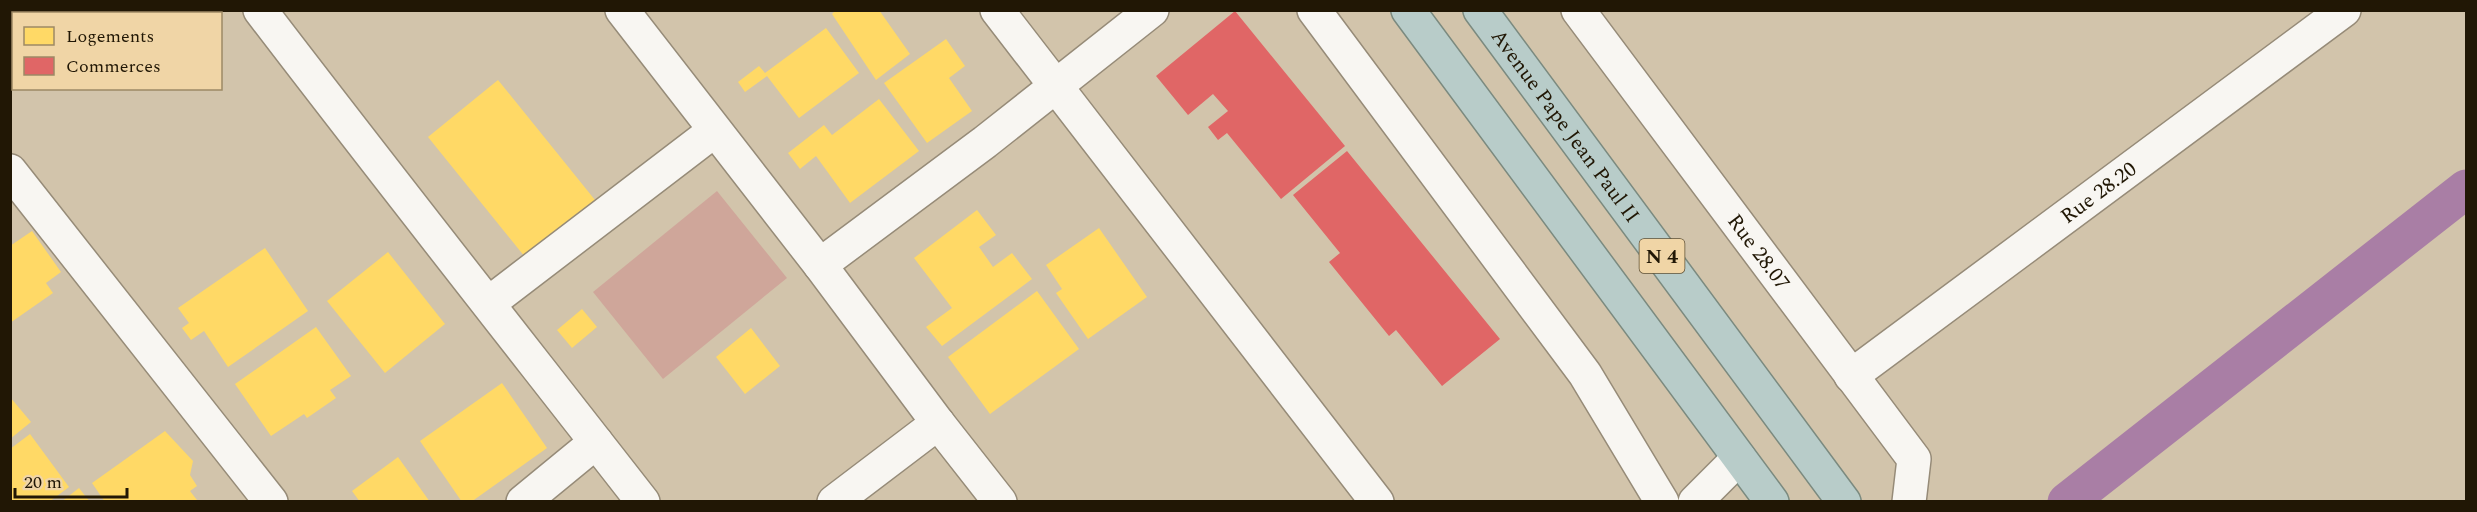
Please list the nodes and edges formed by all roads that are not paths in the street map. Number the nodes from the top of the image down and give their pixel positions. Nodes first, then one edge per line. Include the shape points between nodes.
1 (260, 10) edge
2 (622, 10) edge
3 (997, 10) edge
4 (1152, 10) edge
5 (1314, 10) edge
6 (1408, 10) edge
7 (1479, 10) edge
8 (1578, 10) edge
9 (2344, 10) edge
10 (1056, 87) junction
11 (714, 131) junction
12 (10, 171) edge
13 (820, 265) junction
14 (489, 303) junction
15 (1851, 376) junction
16 (938, 423) junction
17 (597, 442) junction
18 (1739, 458) junction
19 (271, 501) edge
20 (523, 501) edge
21 (643, 501) edge
22 (834, 501) edge
23 (1000, 501) edge
24 (1377, 501) edge
25 (1662, 501) edge
26 (1695, 501) edge
27 (1772, 501) edge
28 (1845, 501) edge
29 (1909, 501) edge

1 - 14 street
2 - 11 street
3 - 10 street
4 - 10 street
5 - 25 street via 1585,374
6 - 18 highway, N 4
7 - 28 highway, Avenue Pape Jean Paul II / N 4
8 - 15 street, Rue 28.07
9 - 15 street, Rue 28.20
10 - 13 street
10 - 24 street
11 - 13 street
11 - 14 street
12 - 19 street
13 - 16 street
14 - 17 street
15 - 29 street, Rue 28.07 via 1914,459
16 - 22 street
16 - 23 street
17 - 20 street
17 - 21 street
18 - 26 street
18 - 27 highway, N 4

